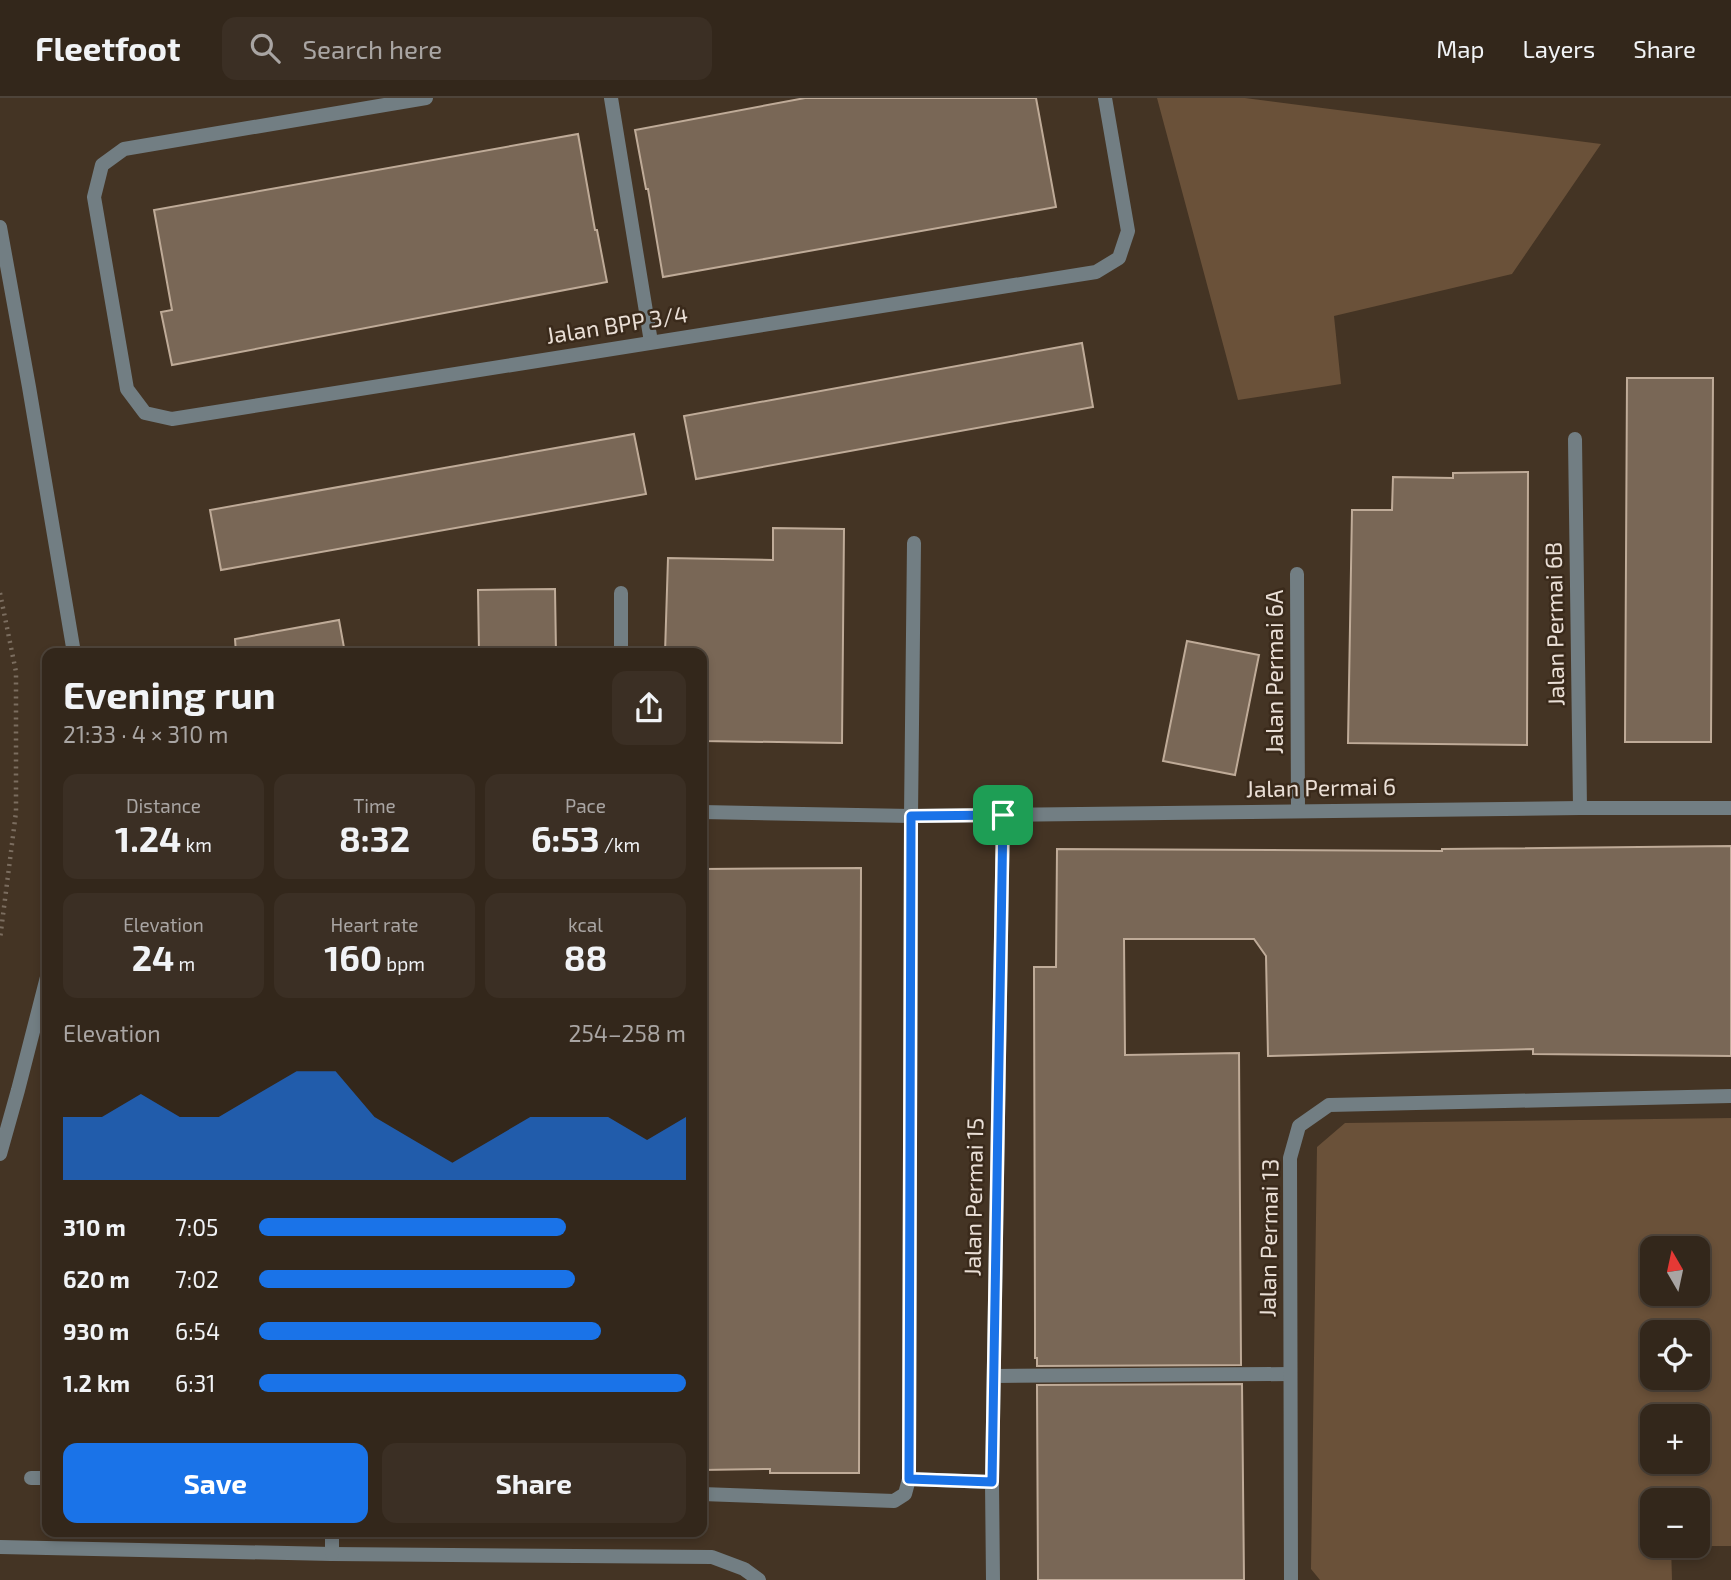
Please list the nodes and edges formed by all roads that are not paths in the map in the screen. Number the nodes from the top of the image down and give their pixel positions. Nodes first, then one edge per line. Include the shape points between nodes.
1 (426, 98) edge
2 (611, 98) edge
3 (1105, 98) edge
4 (0, 227) edge
5 (651, 342) junction
6 (1575, 439) dead end
7 (914, 543) dead end
8 (1297, 574) dead end
9 (621, 593) dead end
10 (73, 648) edge
11 (621, 648) edge
12 (1580, 808) junction
13 (1731, 808) edge
14 (1298, 811) junction
15 (707, 812) edge
16 (1003, 815) junction
17 (911, 816) junction
18 (42, 996) edge
19 (1731, 1096) edge
20 (0, 1154) edge
21 (1290, 1374) junction
22 (994, 1376) junction
23 (31, 1478) dead end
24 (42, 1478) edge
25 (909, 1479) junction
26 (992, 1482) junction
27 (707, 1494) edge
28 (332, 1537) edge
29 (0, 1547) edge
30 (332, 1554) junction
31 (759, 1580) edge
32 (993, 1580) edge
33 (1291, 1580) edge

1 - 5 street, Jalan BPP 3/4 via 124,149 102,165 94,197 127,389 145,413 172,419
2 - 5 street
3 - 5 street, Jalan BPP 3/4 via 1128,231 1119,258 1096,272
4 - 10 street
6 - 12 street, Jalan Permai 6B
7 - 17 street
8 - 14 street, Jalan Permai 6A
9 - 11 street
12 - 13 street, Jalan Permai 6
12 - 14 street, Jalan Permai 6
14 - 16 street, Jalan Permai 6
15 - 17 street, Jalan Permai 6
16 - 17 street, Jalan Permai 6
16 - 22 street, Jalan Permai 15
17 - 25 street
18 - 20 street
19 - 21 street, Jalan Permai 13 via 1329,1105 1299,1126 1290,1158
21 - 22 street
21 - 33 street, Jalan Permai 13
22 - 26 street, Jalan Permai 15
23 - 24 street
25 - 26 street
25 - 27 street via 905,1494 894,1501
26 - 32 street, Jalan Permai 15
28 - 30 street
29 - 30 street
30 - 31 street via 712,1557

